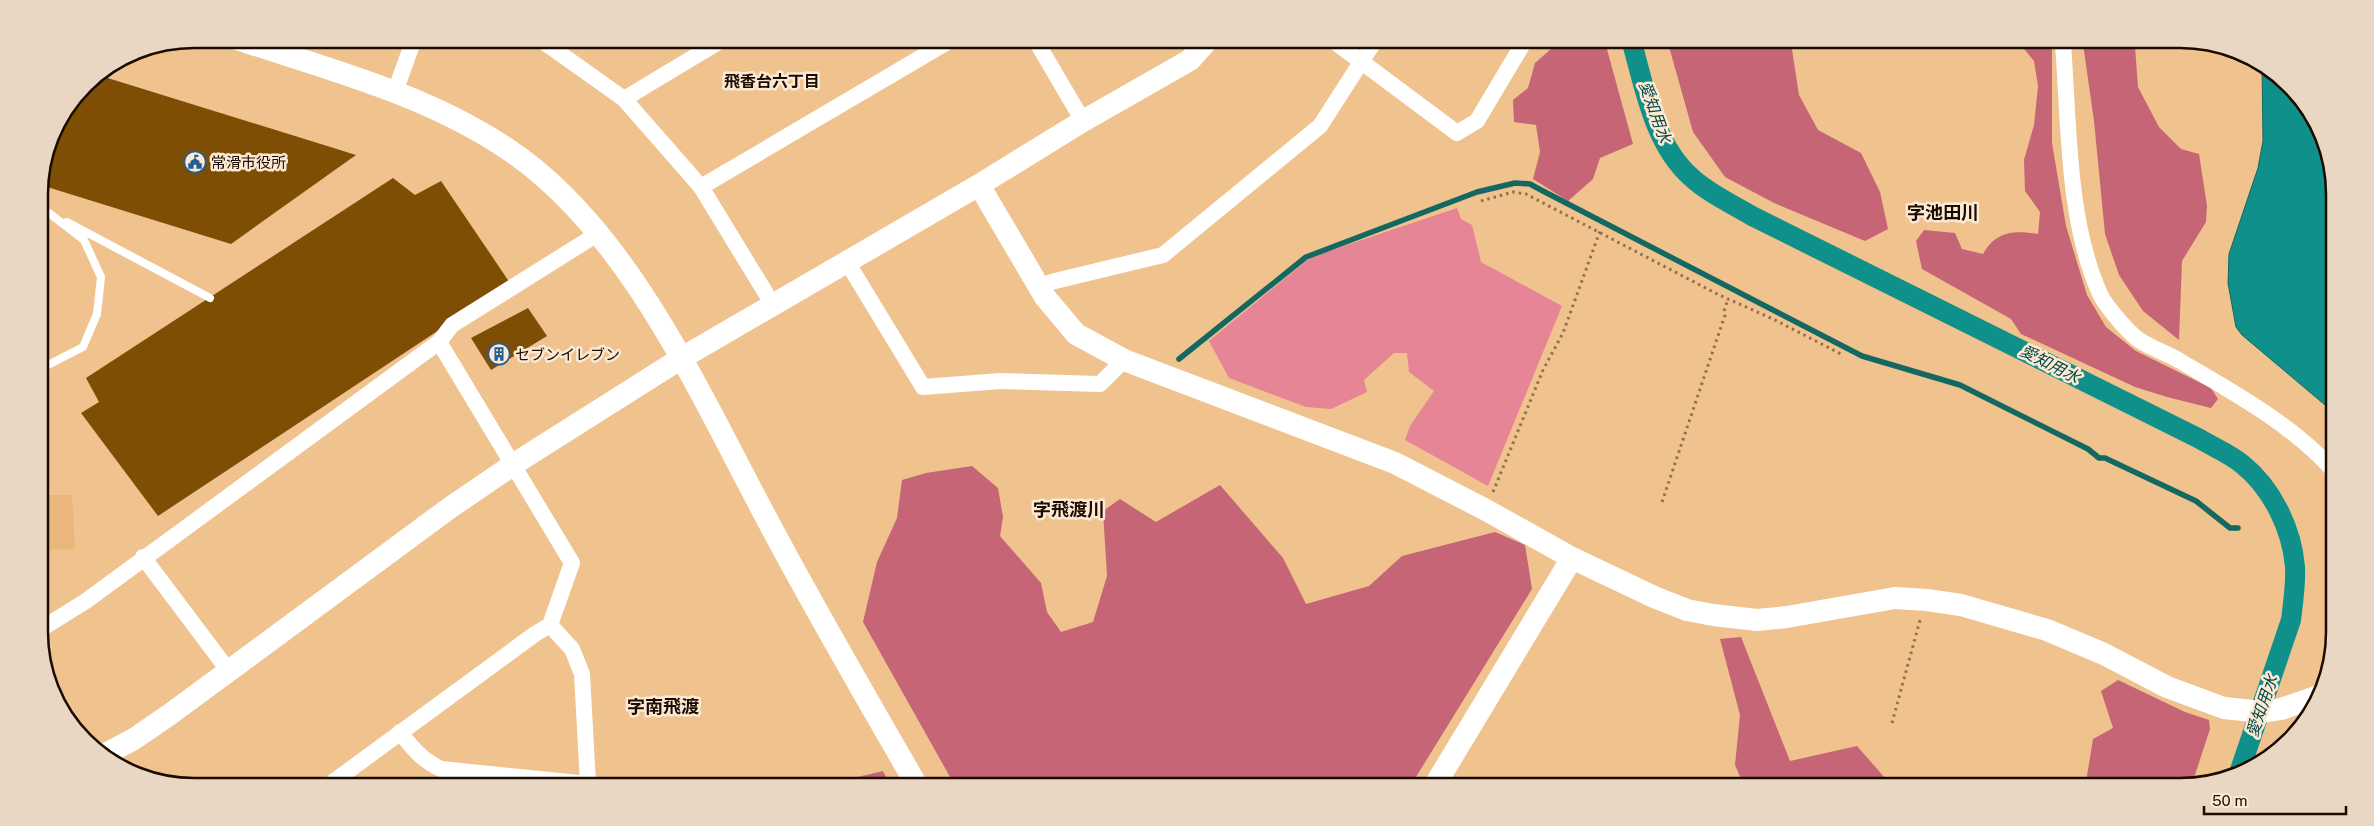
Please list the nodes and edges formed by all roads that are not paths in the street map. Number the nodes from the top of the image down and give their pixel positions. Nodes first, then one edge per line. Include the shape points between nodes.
1 (264, 48) edge
2 (411, 48) edge
3 (552, 48) edge
4 (709, 48) edge
5 (937, 48) edge
6 (1040, 48) edge
7 (1201, 48) edge
8 (1343, 48) edge
9 (1370, 48) edge
10 (1520, 48) edge
11 (2064, 48) edge
12 (1362, 62) junction
13 (395, 92) junction
14 (624, 99) junction
15 (1083, 121) junction
16 (979, 186) junction
17 (701, 187) junction
18 (49, 213) joint
19 (599, 233) junction
20 (847, 262) junction
21 (1040, 290) junction
22 (210, 298) dead end
23 (773, 305) junction
24 (440, 342) junction
25 (680, 358) junction
26 (1124, 360) junction
27 (48, 363) edge
28 (2326, 463) edge
29 (514, 464) junction
30 (143, 557) junction
31 (1572, 558) junction
32 (550, 625) junction
33 (47, 626) edge
34 (228, 670) junction
35 (2310, 699) edge
36 (400, 732) junction
37 (110, 752) edge
38 (339, 778) edge
39 (530, 778) edge
40 (588, 778) edge
41 (913, 778) edge
42 (1439, 778) edge

1 - 13 street
2 - 13 street
3 - 14 street
4 - 14 street
5 - 17 street
6 - 15 street
7 - 15 street via 1190,60
8 - 12 street
9 - 12 street
10 - 12 street via 1477,121 1457,133
11 - 28 street via 2072,172 2084,246 2101,296 2134,336 2253,405
12 - 21 street via 1320,126 1163,255 1051,282
13 - 19 street via 461,121 507,148 544,177
14 - 17 street
15 - 16 street
16 - 20 street
16 - 21 street
17 - 23 street
18 - 22 lane
18 - 27 lane via 84,240 101,277 97,314 82,347
19 - 24 street via 452,325
19 - 25 street via 616,254
20 - 23 street
20 - 26 street via 923,387 1000,381 1100,384
21 - 26 street via 1076,334
23 - 25 street
24 - 29 street
24 - 30 street
25 - 29 street
25 - 41 street via 821,620
26 - 31 street via 1395,463
29 - 32 street via 572,563
29 - 34 street
30 - 33 street via 86,601
30 - 34 street
31 - 35 street via 1687,610 1757,620 1787,618 1895,598 1961,605 2047,630 2104,654 2167,687 2224,708 2262,712
31 - 42 street
32 - 36 street
32 - 40 street via 572,650 582,674
34 - 37 street via 134,739
36 - 38 street
36 - 39 street via 416,754 441,769

